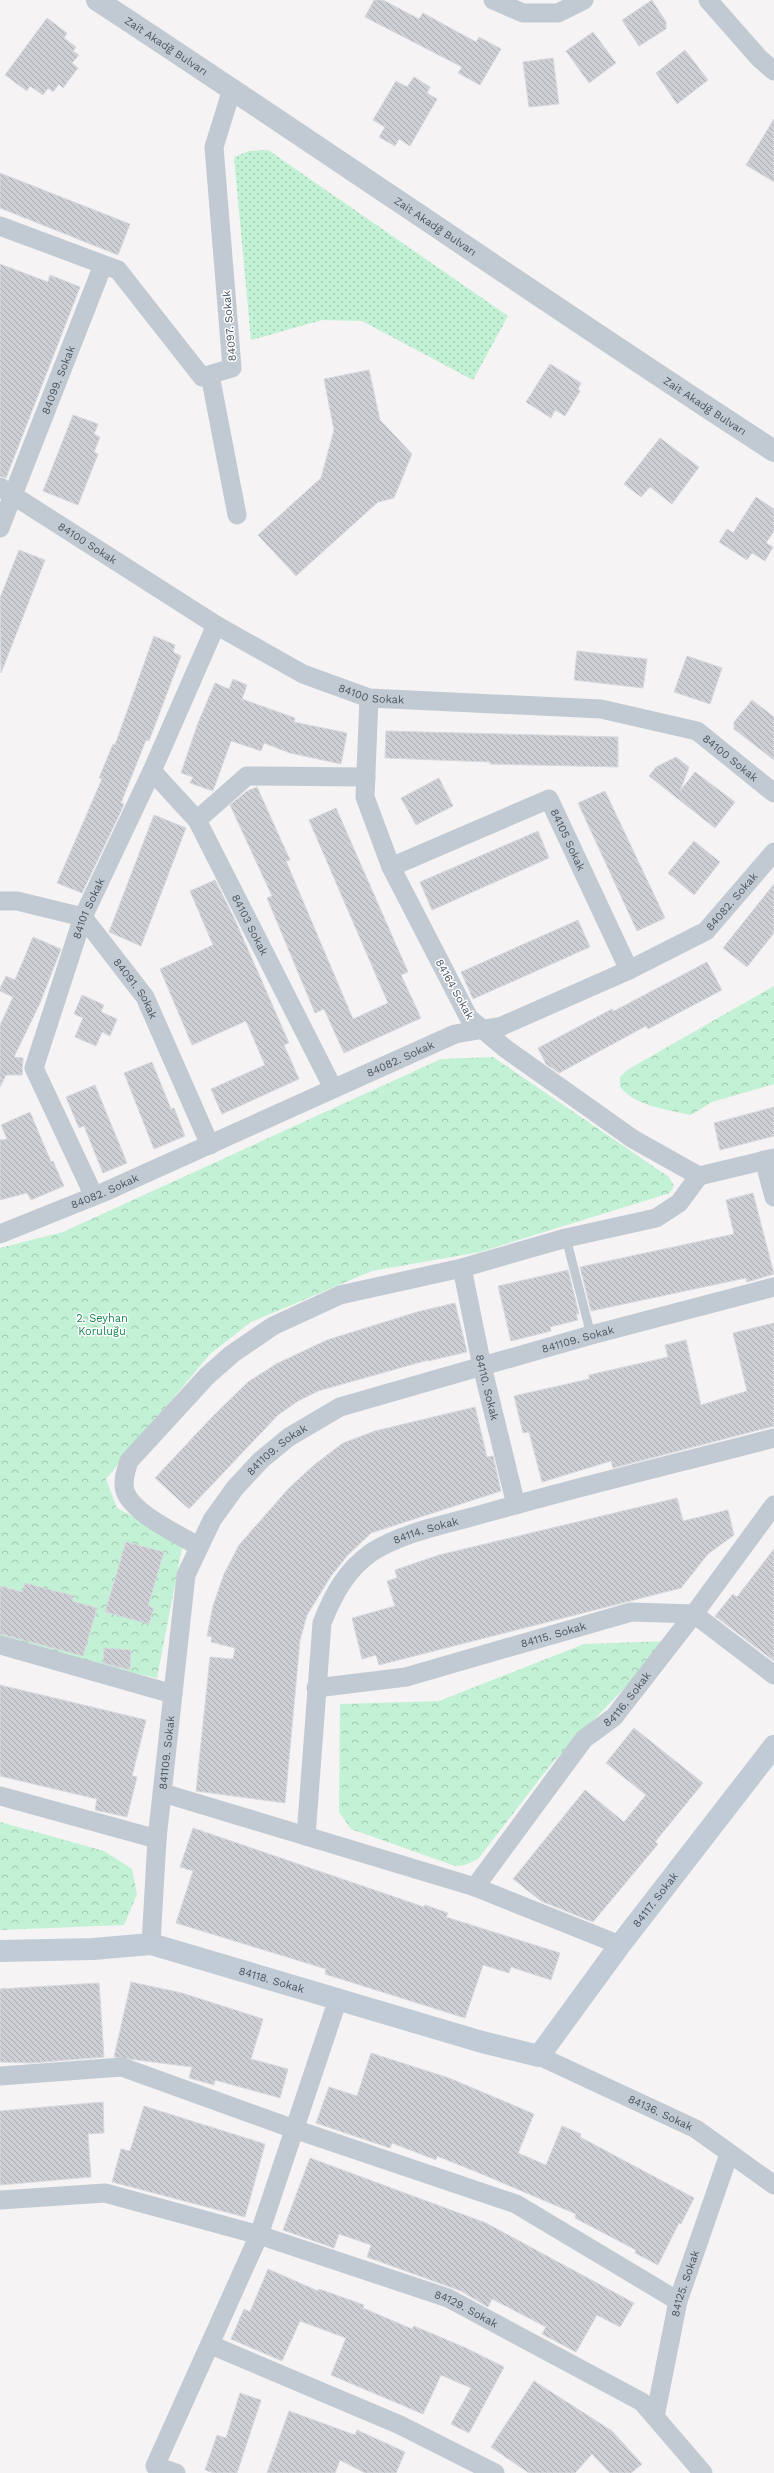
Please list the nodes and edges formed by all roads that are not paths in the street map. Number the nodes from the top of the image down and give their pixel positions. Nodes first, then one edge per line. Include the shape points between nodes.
1 (97, 0) edge
2 (493, 0) edge
3 (584, 0) edge
4 (708, 0) edge
5 (774, 71) edge
6 (232, 89) junction
7 (0, 226) edge
8 (103, 265) junction
9 (210, 375) junction
10 (774, 451) edge
11 (7, 491) edge
12 (237, 515) dead end
13 (0, 528) edge
14 (216, 625) junction
15 (369, 698) junction
16 (152, 771) junction
17 (366, 777) junction
18 (774, 793) edge
19 (197, 820) junction
20 (774, 852) edge
21 (391, 867) junction
22 (0, 901) edge
23 (83, 917) junction
24 (629, 970) junction
25 (482, 1030) junction
26 (333, 1088) junction
27 (210, 1145) junction
28 (769, 1159) edge
29 (699, 1176) junction
30 (94, 1196) junction
31 (774, 1197) edge
32 (0, 1234) edge
33 (566, 1238) junction
34 (462, 1268) junction
35 (774, 1287) edge
36 (591, 1335) junction
37 (482, 1366) junction
38 (774, 1438) edge
39 (516, 1505) junction
40 (774, 1505) edge
41 (198, 1546) junction
42 (694, 1614) junction
43 (0, 1646) edge
44 (774, 1675) edge
45 (316, 1688) junction
46 (174, 1694) junction
47 (774, 1746) edge
48 (163, 1793) junction
49 (0, 1796) edge
50 (306, 1836) junction
51 (157, 1839) junction
52 (475, 1887) junction
53 (151, 1944) junction
54 (620, 1945) junction
55 (0, 1951) edge
56 (338, 1999) junction
57 (539, 2056) junction
58 (0, 2076) edge
59 (294, 2129) junction
60 (729, 2154) junction
61 (774, 2185) edge
62 (0, 2200) edge
63 (259, 2235) junction
64 (678, 2301) junction
65 (211, 2345) junction
66 (655, 2417) junction
67 (154, 2469) edge
68 (176, 2473) edge
69 (495, 2473) edge
70 (703, 2473) edge

1 - 6 street, Zait Akadğ Bulvarı
2 - 3 street via 523,14 558,14
4 - 5 street via 759,58
6 - 9 street, 84097. Sokak via 214,147 232,368
6 - 10 street, Zait Akadğ Bulvarı via 585,328
7 - 8 street
8 - 9 street via 118,270 202,377
8 - 11 street, 84099. Sokak
9 - 12 street
11 - 13 street, 84099. Sokak
11 - 14 street, 84100 Sokak
14 - 15 street, 84100 Sokak via 303,674
14 - 16 street, 84101 Sokak
15 - 17 street, 84164 Sokak
15 - 18 street, 84100 Sokak via 601,709 697,731
16 - 19 street, 84103 Sokak
16 - 23 street, 84101 Sokak
17 - 19 street via 247,776
17 - 21 street, 84164 Sokak via 365,796
19 - 26 street, 84103 Sokak
20 - 24 street, 84082. Sokak via 706,931
21 - 24 street, 84105 Sokak via 549,799
21 - 25 street, 84164 Sokak via 469,1018
22 - 23 street via 17,901
23 - 27 street, 84091. Sokak via 145,997
23 - 30 street, 84101 Sokak via 34,1068
24 - 25 street, 84082. Sokak via 502,1026
25 - 26 street, 84082. Sokak via 455,1034
25 - 29 street, 84164 Sokak via 633,1139
26 - 27 street, 84082. Sokak
27 - 30 street, 84082. Sokak
28 - 29 street
28 - 31 street
29 - 33 street via 679,1203 656,1218
30 - 32 street, 84082. Sokak
33 - 34 street
33 - 36 lane
34 - 37 street, 84110. Sokak
34 - 41 street via 340,1295 273,1326 232,1354 207,1376 129,1461 124,1477 125,1491 133,1505
35 - 36 street, 841109. Sokak
36 - 37 street, 841109. Sokak
37 - 39 street, 84110. Sokak
37 - 41 street, 841109. Sokak via 340,1407 289,1437 234,1488
38 - 39 street, 84114. Sokak
39 - 45 street, 84114. Sokak via 392,1542 372,1553 350,1571 333,1595 322,1622
40 - 42 street, 84116. Sokak
41 - 46 street, 841109. Sokak via 186,1575
42 - 44 street
42 - 45 street, 84115. Sokak via 631,1612 406,1677
42 - 52 street, 84116. Sokak via 614,1716 584,1739
43 - 46 street
45 - 50 street, 84114. Sokak
46 - 48 street, 841109. Sokak
47 - 54 main road, 84117. Sokak
48 - 50 street
48 - 51 street, 841109. Sokak
49 - 51 street
50 - 52 street
51 - 53 street, 841109. Sokak
52 - 54 street
53 - 55 main road, 84118. Sokak via 93,1949
53 - 56 main road, 84118. Sokak
54 - 57 main road, 84117. Sokak
56 - 57 main road, 84118. Sokak via 482,2042
56 - 59 street
57 - 60 street, 84136. Sokak via 696,2129
58 - 59 street via 122,2067
59 - 63 street
59 - 64 street via 516,2204
60 - 61 street, 84136. Sokak
60 - 64 street, 84125. Sokak
62 - 63 street, 84129. Sokak via 105,2193
63 - 65 street
63 - 66 street, 84129. Sokak via 448,2298 642,2402
64 - 66 street, 84125. Sokak
65 - 67 street
65 - 69 street via 400,2425
66 - 70 street, 84129. Sokak
67 - 68 street

